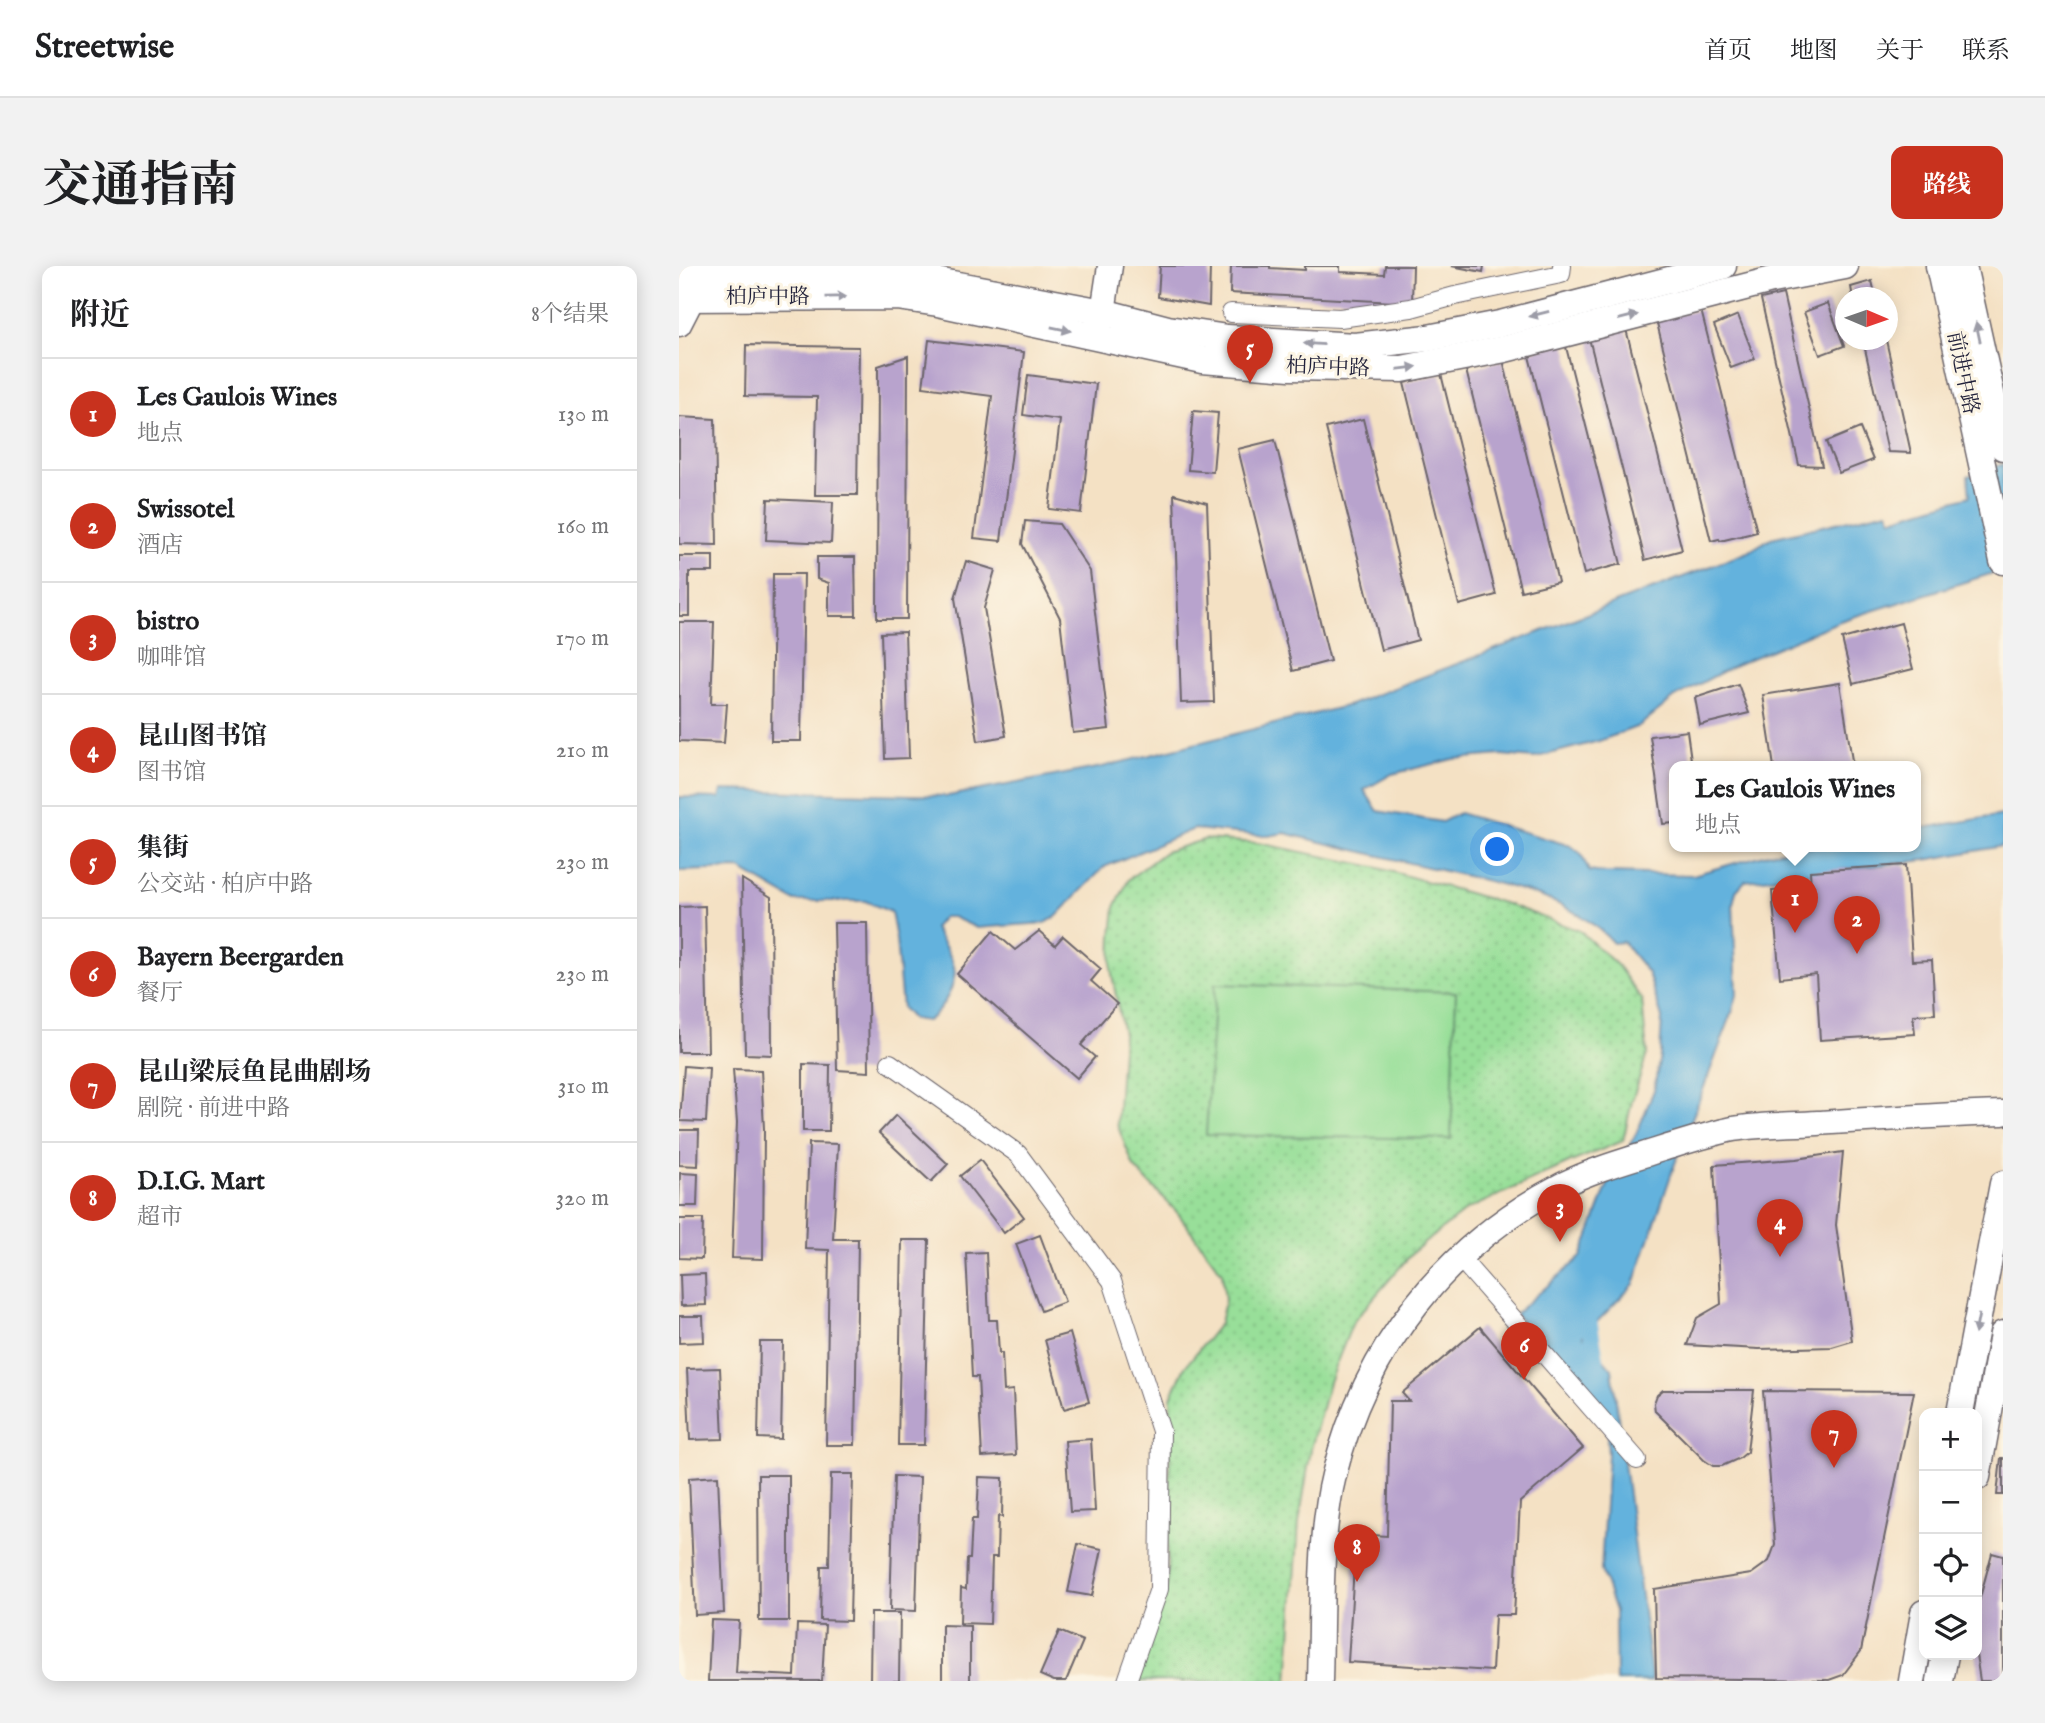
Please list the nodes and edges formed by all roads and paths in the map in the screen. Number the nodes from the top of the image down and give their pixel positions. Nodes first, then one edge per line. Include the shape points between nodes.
1 (882, 266) edge
2 (1110, 266) edge
3 (1562, 266) edge
4 (1724, 266) edge
5 (1845, 266) edge
6 (1938, 266) edge
7 (1963, 266) edge
8 (706, 269) edge
9 (679, 272) edge
10 (915, 277) junction
11 (687, 297) edge
12 (1231, 313) dead end
13 (679, 324) edge
14 (1099, 325) junction
15 (2003, 447) edge
16 (2003, 561) edge
17 (890, 1063) dead end
18 (2003, 1113) edge
19 (2003, 1184) edge
20 (1459, 1258) junction
21 (2003, 1334) edge
22 (1961, 1408) edge
23 (1637, 1460) dead end
24 (1978, 1471) edge
25 (1919, 1641) edge
26 (1944, 1660) edge
27 (1127, 1681) edge
28 (1320, 1681) edge
29 (1912, 1681) edge
30 (1940, 1681) edge

1 - 10 street
2 - 14 street
3 - 12 street via 1561,274 1411,308 1340,318
4 -> 14 main road, 柏庐中路 via 1500,324 1355,346
14 -> 5 main road, 柏庐中路 via 1202,360 1402,369 1505,349 1772,280
6 - 16 main road, 前进中路
15 -> 7 main road, 前进中路
8 - 9 main road, 柏庐中路
8 - 10 main road, 柏庐中路
8 - 11 street
10 - 14 main road, 柏庐中路
11 - 13 street
11 -> 14 main road, 柏庐中路 via 897,298
17 - 27 street via 1019,1154 1112,1281 1160,1431 1159,1589
18 - 20 street via 1735,1129 1602,1167 1564,1184 1522,1208
19 -> 22 main road
20 - 23 street
20 - 28 street via 1396,1330 1373,1367 1352,1416 1333,1477 1325,1539
21 - 24 main road
25 - 29 main road
26 - 30 main road

